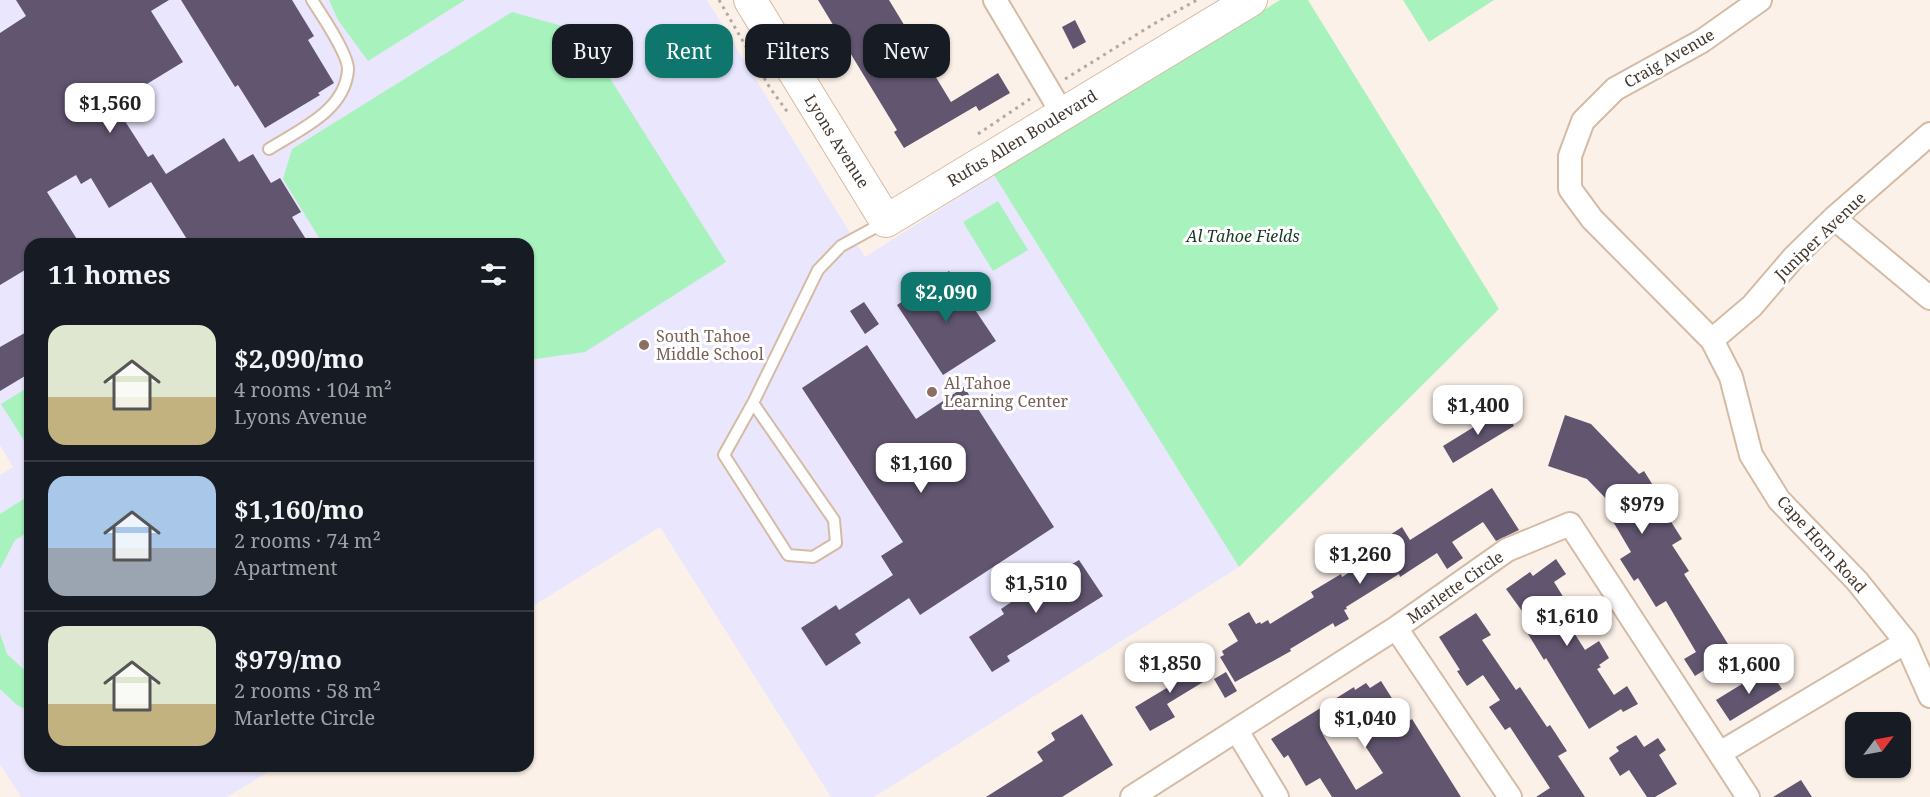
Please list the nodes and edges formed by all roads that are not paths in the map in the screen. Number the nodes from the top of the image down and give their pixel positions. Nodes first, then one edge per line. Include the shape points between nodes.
1 (312, 0) edge
2 (750, 0) edge
3 (995, 0) edge
4 (1251, 0) edge
5 (1760, 0) edge
6 (1061, 98) junction
7 (1930, 134) edge
8 (269, 149) dead end
9 (1570, 156) joint
10 (1834, 218) junction
11 (886, 221) junction
12 (1930, 298) edge
13 (1712, 340) junction
14 (753, 403) junction
15 (1396, 628) junction
16 (1906, 642) junction
17 (1930, 696) edge
18 (1237, 731) junction
19 (1720, 753) junction
20 (1132, 797) edge
21 (1277, 797) edge
22 (1510, 797) edge
23 (1748, 797) edge

1 - 8 lane via 334,34 348,69 341,94 327,112
2 - 11 street, Lyons Avenue
3 - 6 street
4 - 6 street, Rufus Allen Boulevard
5 - 9 street, Craig Avenue via 1702,41 1614,89 1583,121
6 - 11 street, Rufus Allen Boulevard
7 - 10 street, Juniper Avenue
9 - 13 street, Cape Horn Road via 1570,189 1592,219
10 - 12 street
10 - 13 street, Juniper Avenue via 1752,306
11 - 14 lane via 841,246 818,270
13 - 16 street, Cape Horn Road via 1731,377 1751,455 1779,500 1857,581
14 - 14 lane via 724,455 788,555 813,557 836,543 834,520
15 - 18 street, Marlette Circle
15 - 19 street, Marlette Circle via 1507,550 1570,524
15 - 22 street
16 - 17 street, Cape Horn Road
16 - 19 street
18 - 20 street, Marlette Circle
18 - 21 street
19 - 23 street, Marlette Circle

